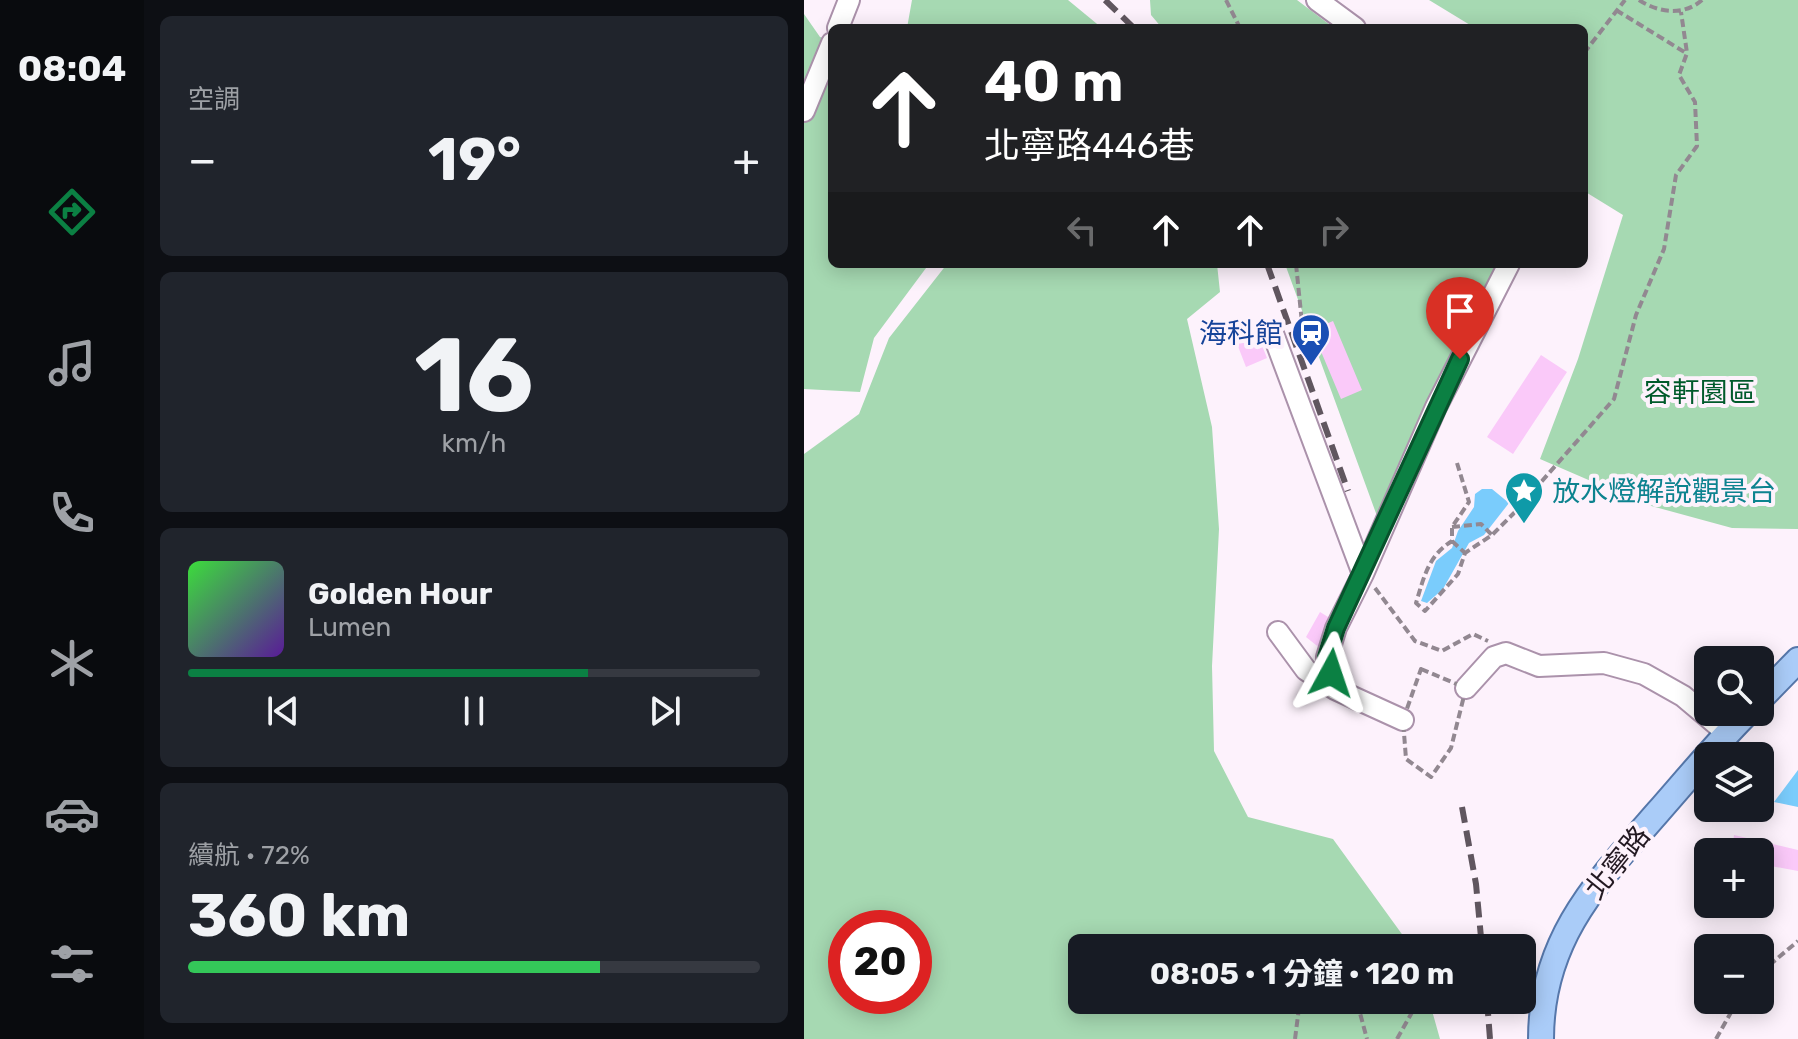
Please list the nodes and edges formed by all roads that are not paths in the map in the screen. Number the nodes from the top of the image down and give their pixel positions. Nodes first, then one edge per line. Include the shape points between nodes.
1 (849, 0) edge
2 (1317, 0) edge
3 (840, 24) edge
4 (1350, 24) edge
5 (828, 53) edge
6 (804, 111) edge
7 (1507, 268) edge
8 (1272, 331) dead end
9 (1363, 574) junction
10 (1278, 632) dead end
11 (1798, 660) edge
12 (1774, 685) edge
13 (1466, 688) road end
14 (1335, 689) junction
15 (1403, 720) road end
16 (1734, 726) edge
17 (1727, 733) junction
18 (1541, 1039) edge

1 - 3 lane
2 - 4 lane
5 - 6 lane
7 - 9 lane via 1436,407
8 - 9 lane
9 - 14 lane via 1327,657
10 - 14 lane via 1306,670
11 - 12 main road
13 - 17 lane via 1502,654 1539,666 1604,663 1644,674 1683,696
14 - 15 lane
16 - 17 main road, 北寧路
17 - 18 main road, 北寧路 via 1606,872 1563,935 1543,994

